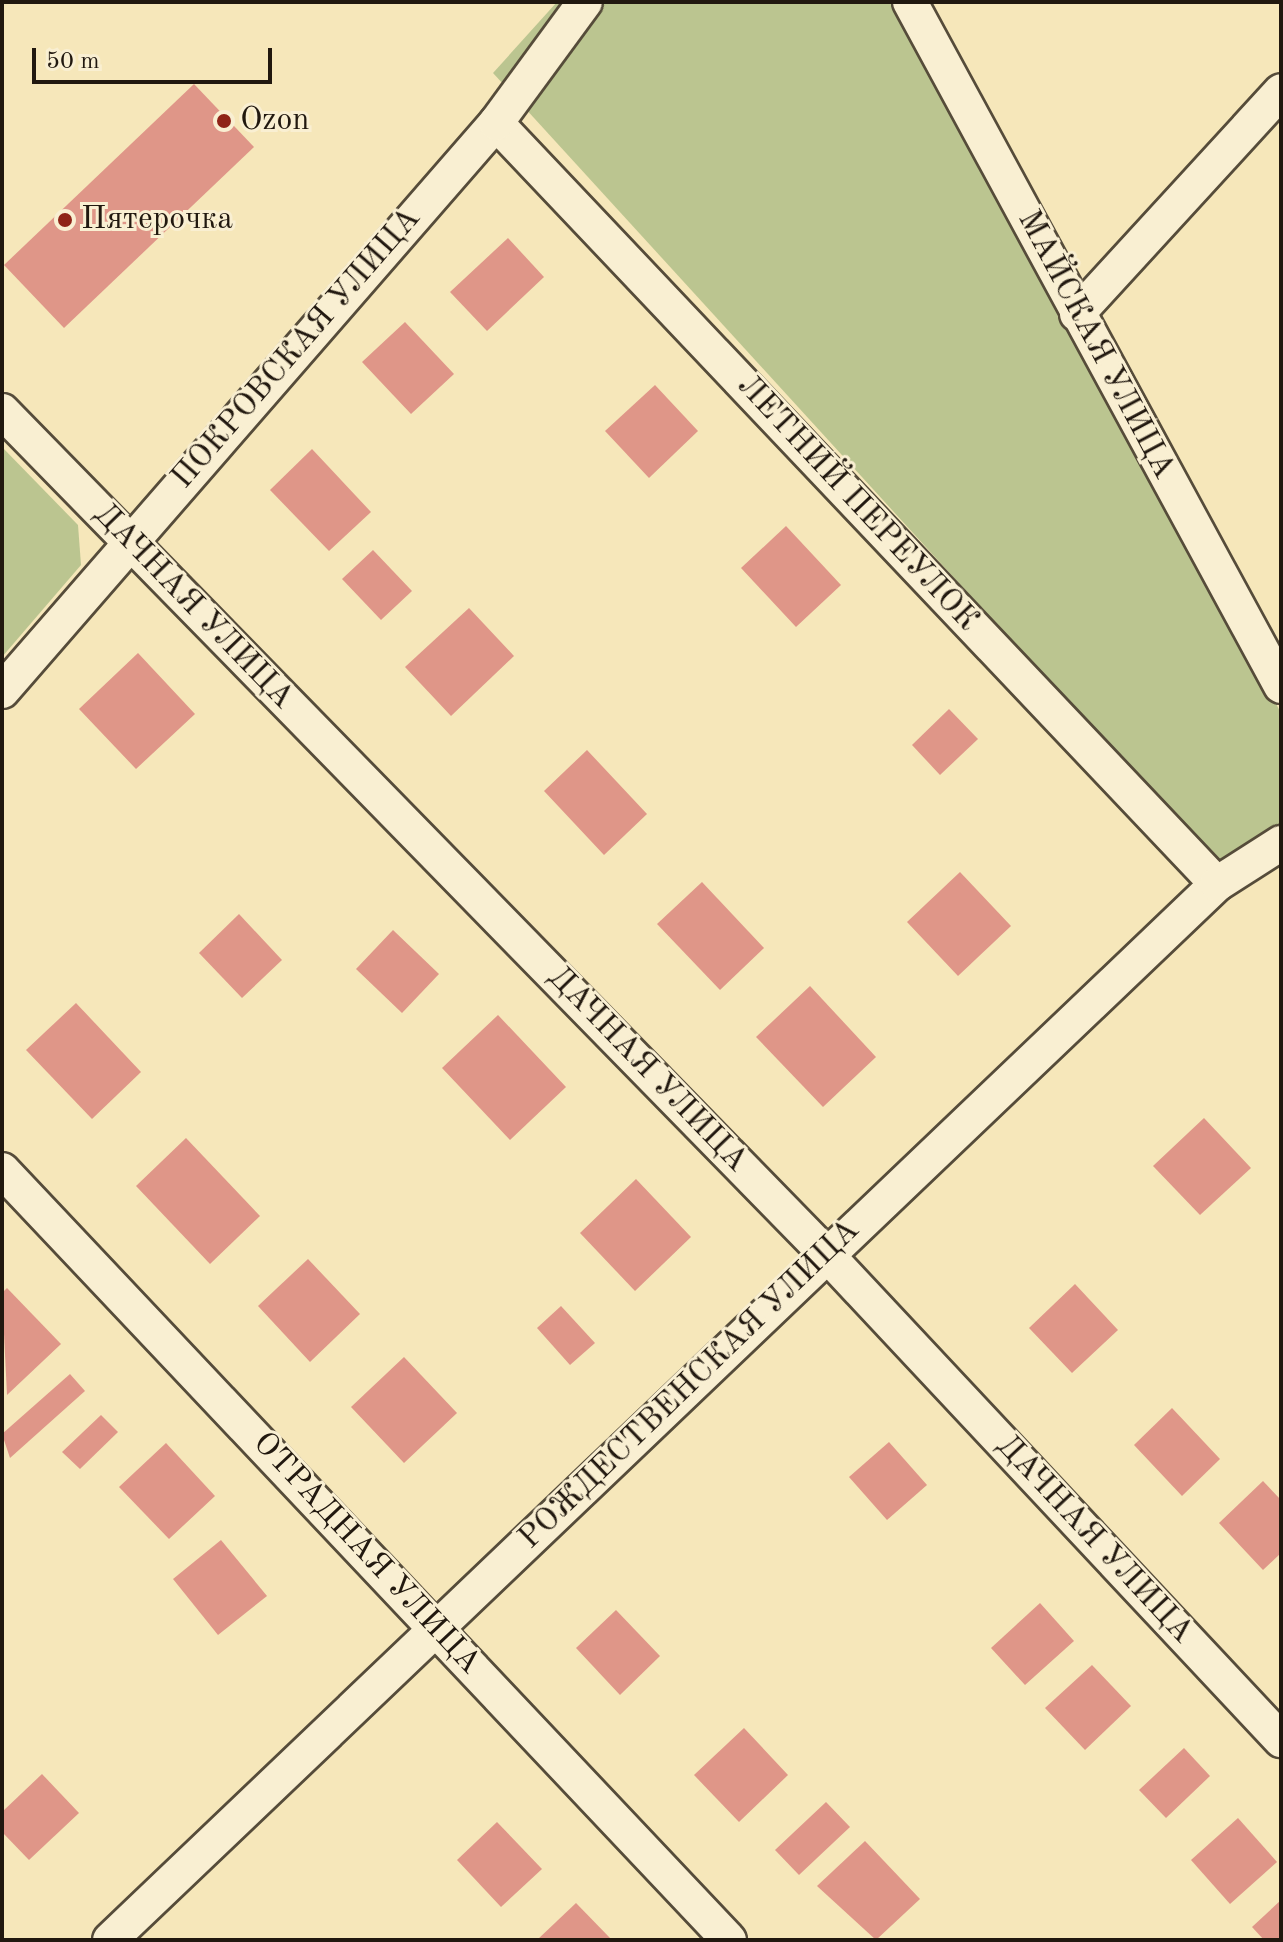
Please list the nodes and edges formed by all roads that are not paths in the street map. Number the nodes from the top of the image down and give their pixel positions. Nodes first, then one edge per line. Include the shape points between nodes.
1 (585, 2) edge
2 (910, 2) edge
3 (1281, 91) edge
4 (496, 123) junction
5 (1077, 314) junction
6 (2, 411) edge
7 (128, 541) junction
8 (1281, 686) edge
9 (2, 691) edge
10 (1281, 843) edge
11 (1217, 884) junction
12 (2, 1170) edge
13 (826, 1254) junction
14 (436, 1627) junction
15 (1281, 1740) edge
16 (110, 1940) edge
17 (729, 1940) edge

1 - 4 street, ПОКРОВСКАЯ УЛИЦА
2 - 5 street, МАЙСКАЯ УЛИЦА
3 - 5 street
4 - 7 street, ПОКРОВСКАЯ УЛИЦА
4 - 11 street, ЛЕТНИЙ ПЕРЕУЛОК
5 - 8 street, МАЙСКАЯ УЛИЦА
6 - 7 street, ДАЧНАЯ УЛИЦА
7 - 9 street, ПОКРОВСКАЯ УЛИЦА
7 - 13 street, ДАЧНАЯ УЛИЦА
10 - 11 street, РОЖДЕСТВЕНСКАЯ УЛИЦА
11 - 13 street, РОЖДЕСТВЕНСКАЯ УЛИЦА
12 - 14 street, ОТРАДНАЯ УЛИЦА
13 - 14 street, РОЖДЕСТВЕНСКАЯ УЛИЦА
13 - 15 street, ДАЧНАЯ УЛИЦА
14 - 16 street, РОЖДЕСТВЕНСКАЯ УЛИЦА
14 - 17 street, ОТРАДНАЯ УЛИЦА

